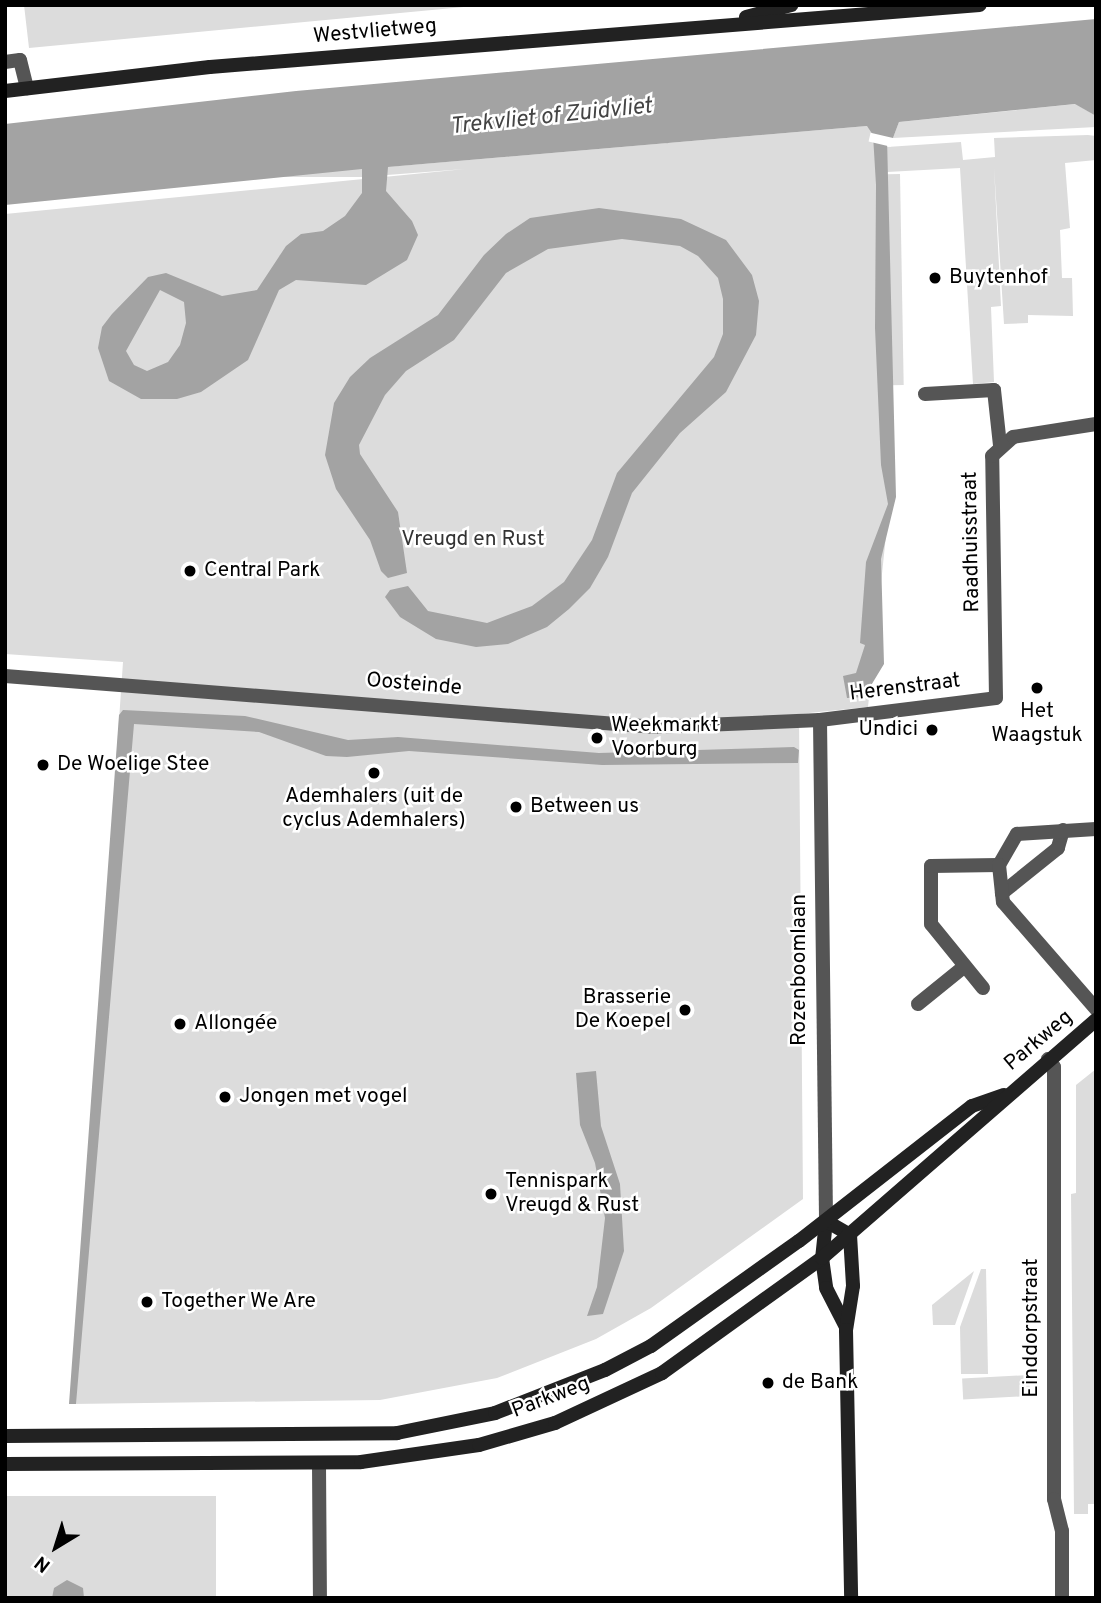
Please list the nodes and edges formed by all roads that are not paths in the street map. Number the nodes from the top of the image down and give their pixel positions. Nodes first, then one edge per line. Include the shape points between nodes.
1 (791, 5) edge
2 (980, 5) edge
3 (728, 22) junction
4 (13, 61) edge
5 (27, 88) junction
6 (5, 91) edge
7 (925, 394) dead end
8 (1096, 424) edge
9 (1000, 445) junction
10 (5, 677) edge
11 (996, 698) joint
12 (820, 720) junction
13 (1096, 829) edge
14 (1063, 830) junction
15 (999, 865) junction
16 (1002, 892) junction
17 (965, 965) junction
18 (983, 988) dead end
19 (918, 1004) dead end
20 (1096, 1009) edge
21 (1096, 1020) edge
22 (1048, 1059) junction
23 (1008, 1093) junction
24 (826, 1221) junction
25 (850, 1235) junction
26 (822, 1258) junction
27 (846, 1328) junction
28 (5, 1436) edge
29 (319, 1464) junction
30 (5, 1465) edge
31 (320, 1598) edge
32 (851, 1598) edge
33 (1062, 1598) edge

1 - 3 street, Westvlietweg
2 - 3 street, Westvlietweg via 797,23
3 - 5 street, Westvlietweg via 210,67
4 - 5 street
5 - 6 street, Westvlietweg
7 - 9 street via 993,390
8 - 9 street, Raadhuisstraat via 1013,437
9 - 11 street, Raadhuisstraat via 992,456 990,475
10 - 12 street, Oosteinde via 655,727
11 - 12 street, Herenstraat
12 - 24 street, Rozenboomlaan
13 - 14 street
14 - 15 street via 1017,834
14 - 16 street via 1058,848
15 - 16 street, Parkweg
15 - 17 street via 931,866 931,924
16 - 20 street, Parkweg via 1003,902
17 - 18 street
17 - 19 street
21 - 22 street, Parkweg
22 - 23 street, Parkweg
22 - 33 street, Einddorpstraat via 1054,1067 1054,1499 1062,1531
23 - 24 street, Parkweg via 972,1106
23 - 25 street, Parkweg via 976,1128
24 - 25 street
24 - 26 street, Rozenboomlaan
24 - 28 street, Parkweg via 651,1346 593,1375 495,1413 397,1433
25 - 26 street, Parkweg
25 - 27 street, Rozenboomlaan via 853,1286
26 - 27 street, Rozenboomlaan via 826,1288
26 - 29 street, Parkweg via 662,1373 555,1423 443,1452
27 - 32 street, Rozenboomlaan
29 - 30 street, Parkweg
29 - 31 street

